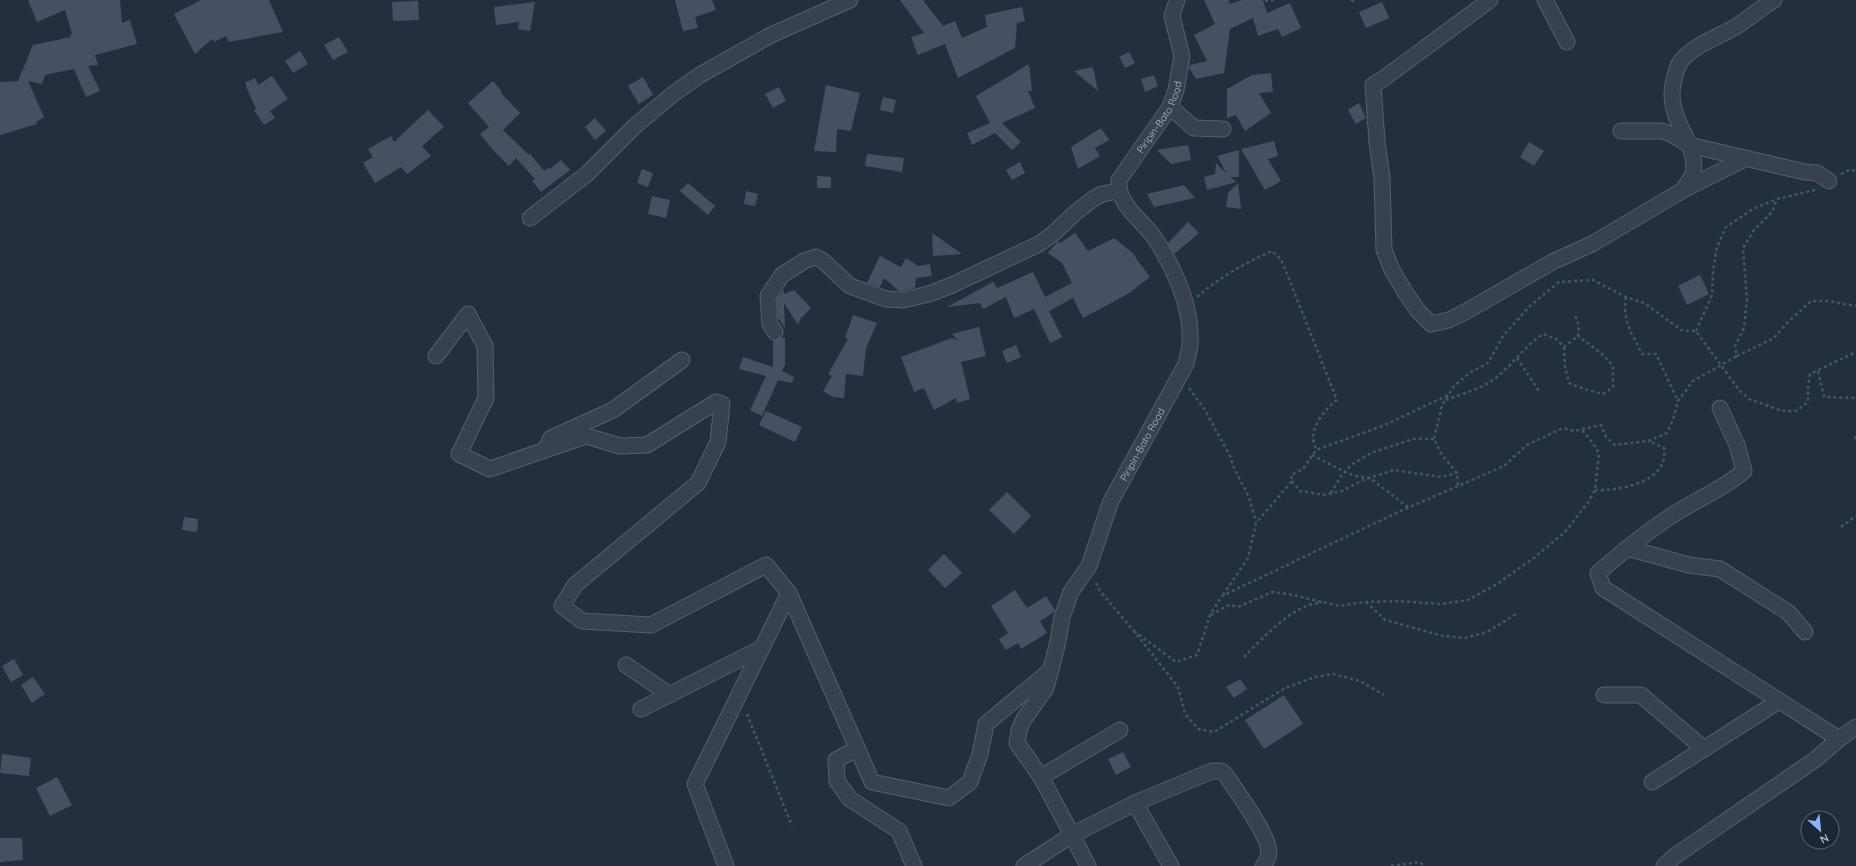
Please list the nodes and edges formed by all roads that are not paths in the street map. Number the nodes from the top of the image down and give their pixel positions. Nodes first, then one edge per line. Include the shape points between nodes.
1 (850, 0) edge
2 (1177, 0) edge
3 (1490, 0) edge
4 (1545, 0) edge
5 (1774, 0) edge
6 (1567, 42) dead end
7 (1170, 107) junction
8 (1223, 129) dead end
9 (1621, 131) dead end
10 (1689, 144) junction
11 (1747, 158) junction
12 (1829, 181) road end
13 (1683, 190) junction
14 (1118, 191) junction
15 (530, 218) dead end
16 (775, 332) dead end
17 (436, 356) dead end
18 (682, 360) dead end
19 (1720, 408) dead end
20 (546, 450) junction
21 (1627, 548) junction
22 (789, 593) junction
23 (1805, 632) dead end
24 (762, 648) junction
25 (626, 665) dead end
26 (1051, 670) junction
27 (670, 695) junction
28 (1604, 695) dead end
29 (1779, 701) junction
30 (641, 709) dead end
31 (1856, 727) edge
32 (1120, 730) dead end
33 (1840, 739) junction
34 (856, 749) junction
35 (1704, 749) junction
36 (1041, 777) junction
37 (1652, 782) dead end
38 (1135, 804) junction
39 (1072, 835) junction
40 (726, 866) edge
41 (914, 866) edge
42 (1024, 866) edge
43 (1088, 866) edge
44 (1171, 866) edge
45 (1263, 866) edge
46 (1664, 866) edge

1 - 15 street via 771,35 700,75 634,126 587,174
2 - 7 street, Piripin-Bato Road via 1172,16 1182,56
3 - 13 street via 1373,85 1382,178 1384,250 1392,270 1418,311 1431,324 1449,320 1554,261 1592,244
4 - 6 street
5 - 10 street via 1737,26 1692,51 1679,64 1672,85 1672,107
7 - 8 street via 1194,128
7 - 14 street, Piripin-Bato Road via 1119,180
9 - 10 street via 1662,131
10 - 11 street
10 - 13 street via 1693,164 1692,176
11 - 12 street via 1817,173
11 - 13 street
14 - 16 street via 1102,194 1093,199 1039,244 946,287 903,300 886,299 850,286 816,257 804,261 782,275 768,296 770,324
14 - 26 street, Piripin-Bato Road via 1122,200 1155,240 1172,269 1187,306 1190,344 1186,364 1111,501 1089,566 1071,592 1062,617
17 - 20 street via 468,314 485,346 486,398 459,454 490,469
18 - 20 street via 613,410 551,438
19 - 21 street via 1737,446 1744,471
20 - 22 street via 586,436 620,446 647,445 716,402 722,404 718,442 698,483 575,585 562,606 582,621 651,625 766,565
21 - 23 street via 1689,565 1720,570 1789,613
21 - 29 street via 1598,573 1603,588
22 - 24 street
22 - 34 street
24 - 27 street
24 - 40 street via 695,784
25 - 27 street
26 - 34 street via 986,724 980,754 970,782 949,798 872,782
26 - 36 street, Piripin-Bato Road via 1046,688 1018,730 1017,743
27 - 30 street
28 - 35 street via 1641,695
29 - 33 street
29 - 35 street
31 - 33 street
32 - 36 street
33 - 46 street via 1816,759
34 - 41 street via 836,760 836,781 850,799 899,831
35 - 37 street
36 - 39 street, Piripin-Bato Road
38 - 39 street
38 - 44 street
38 - 45 street via 1212,771 1220,771 1229,780 1264,836 1269,852
39 - 42 street
39 - 43 street, Piripin-Bato Road

